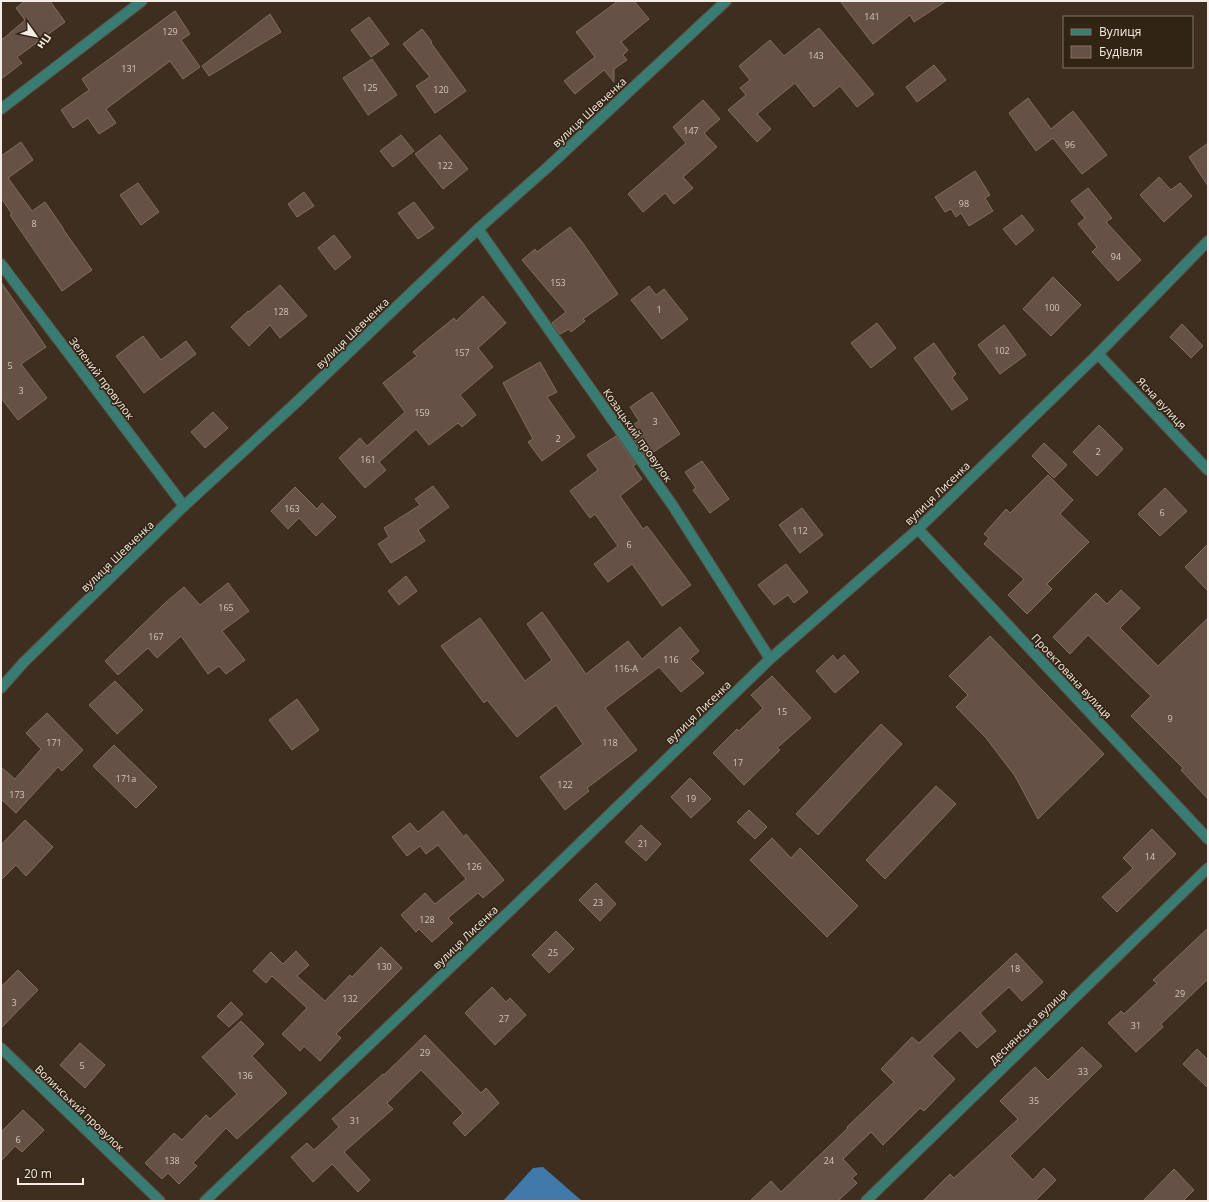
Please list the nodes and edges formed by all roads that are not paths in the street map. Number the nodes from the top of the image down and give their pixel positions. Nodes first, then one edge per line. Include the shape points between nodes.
1 (142, 1) edge
2 (726, 1) edge
3 (1, 109) edge
4 (478, 229) junction
5 (1208, 241) edge
6 (1, 264) edge
7 (1098, 354) junction
8 (1208, 470) edge
9 (184, 506) junction
10 (918, 529) junction
11 (770, 659) junction
12 (1, 688) edge
13 (1208, 839) edge
14 (1208, 868) edge
15 (1, 1048) edge
16 (160, 1201) edge
17 (205, 1201) edge
18 (866, 1201) edge

1 - 3 street
2 - 4 street, вулиця Шевченка
4 - 9 street, вулиця Шевченка
4 - 11 street, Козацький провулок via 673,506
5 - 7 street, вулиця Лисенка
6 - 9 street, Зелений провулок
7 - 8 street, Ясна вулиця
7 - 10 street, вулиця Лисенка
9 - 12 street, вулиця Шевченка via 24,662
10 - 11 street, вулиця Лисенка
10 - 13 street, Проектована вулиця
11 - 17 street, вулиця Лисенка
14 - 18 street, Деснянська вулиця
15 - 16 street, Волинський провулок

